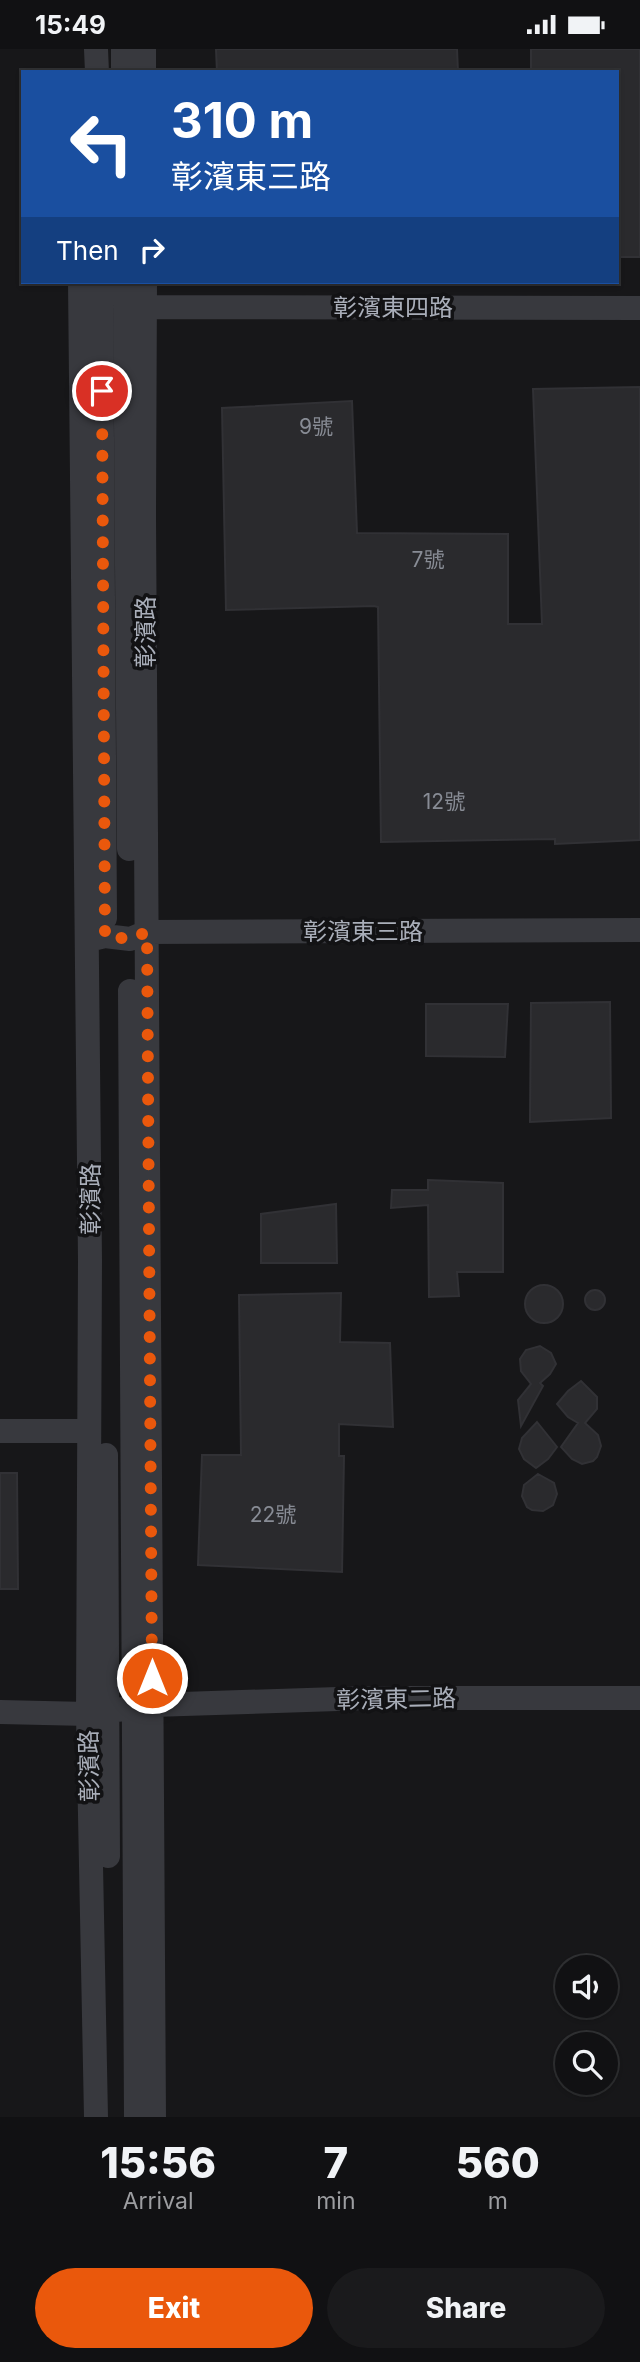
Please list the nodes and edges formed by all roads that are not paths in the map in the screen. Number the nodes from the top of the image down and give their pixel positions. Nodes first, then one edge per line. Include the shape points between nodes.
1 (80, 49) edge
2 (96, 49) edge
3 (123, 49) edge
4 (144, 49) edge
5 (80, 70) edge
6 (97, 70) edge
7 (123, 70) edge
8 (144, 70) edge
9 (80, 284) edge
10 (102, 284) edge
11 (125, 284) edge
12 (145, 284) edge
13 (146, 307) junction
14 (640, 308) edge
15 (640, 930) edge
16 (139, 935) junction
17 (97, 938) junction
18 (0, 1431) edge
19 (89, 1431) junction
20 (640, 1698) edge
21 (143, 1707) junction
22 (0, 1712) edge
23 (97, 1713) junction
24 (96, 2117) edge
25 (110, 2117) edge
26 (136, 2117) edge
27 (154, 2117) edge

1 - 5 street
2 - 6 street
3 - 7 street
4 - 8 street
9 - 17 street, 彰濱路 via 81,472
10 - 17 street, 彰濱路
11 - 16 street, 彰濱路
12 - 13 street, 彰濱路
13 - 14 street, 彰濱東四路
13 - 16 street, 彰濱路
15 - 16 street, 彰濱東三路
16 - 17 street, 彰濱東三路
16 - 21 street, 彰濱路
17 - 19 street, 彰濱路
17 - 23 street, 彰濱路
18 - 19 street
19 - 23 street, 彰濱路
20 - 21 street, 彰濱東二路 via 368,1698
21 - 23 street, 彰濱東二路
21 - 26 street, 彰濱路
21 - 27 street, 彰濱路
22 - 23 street, 彰濱東二路
23 - 24 street, 彰濱路
23 - 25 street, 彰濱路

